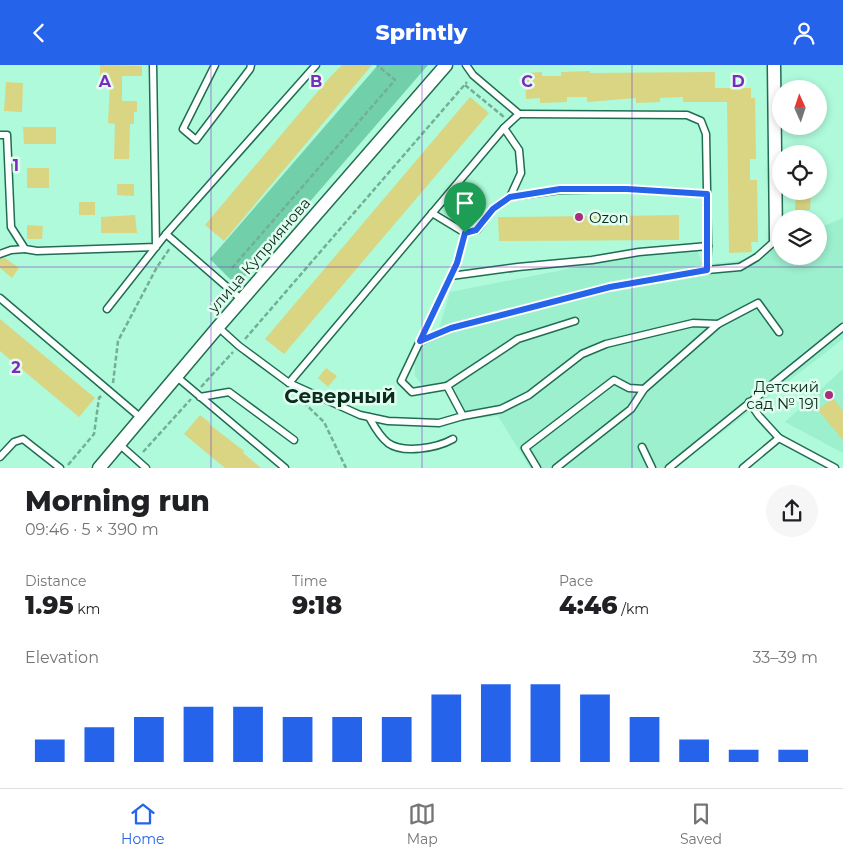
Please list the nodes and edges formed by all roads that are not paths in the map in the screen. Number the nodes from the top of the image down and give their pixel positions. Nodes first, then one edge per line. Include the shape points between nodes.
1 (153, 65) edge
2 (215, 65) edge
3 (250, 65) edge
4 (316, 65) edge
5 (446, 65) edge
6 (466, 65) edge
7 (774, 65) edge
8 (519, 114) junction
9 (504, 128) junction
10 (0, 135) edge
11 (707, 194) junction
12 (510, 197) junction
13 (776, 210) edge
14 (432, 213) junction
15 (465, 233) junction
16 (166, 234) junction
17 (772, 244) edge
18 (708, 246) junction
19 (156, 247) junction
20 (25, 249) junction
21 (0, 254) edge
22 (707, 270) junction
23 (451, 276) junction
24 (0, 298) edge
25 (242, 300) junction
26 (107, 309) dead end
27 (576, 321) dead end
28 (718, 324) junction
29 (218, 327) junction
30 (843, 327) edge
31 (778, 332) dead end
32 (420, 341) junction
33 (177, 377) junction
34 (289, 383) junction
35 (447, 386) junction
36 (644, 389) junction
37 (198, 396) junction
38 (749, 402) junction
39 (464, 416) junction
40 (369, 417) junction
41 (141, 418) junction
42 (779, 438) junction
43 (453, 439) dead end
44 (294, 440) dead end
45 (119, 444) junction
46 (642, 447) dead end
47 (0, 457) edge
48 (60, 468) edge
49 (99, 468) edge
50 (146, 468) edge
51 (285, 468) edge
52 (537, 468) edge
53 (556, 468) edge
54 (652, 468) edge
55 (669, 468) edge
56 (743, 468) edge
57 (835, 468) edge

1 - 19 lane
2 - 3 lane via 183,129 196,141
4 - 16 lane
5 - 25 street, улица Куприянова
6 - 8 lane via 473,75
7 - 13 street
8 - 9 lane
8 - 11 lane via 687,115 701,121 706,134
9 - 12 lane via 519,150 521,173
9 - 14 lane
10 - 20 lane via 7,135 11,227
11 - 12 lane via 560,189
11 - 18 lane
12 - 15 lane via 493,209 476,230
14 - 15 lane
14 - 34 lane
15 - 23 lane
16 - 19 lane
16 - 25 lane
17 - 22 lane via 740,267
18 - 22 lane
18 - 23 lane
19 - 20 lane
19 - 26 lane
20 - 21 lane
22 - 32 lane via 610,287 451,328
23 - 32 lane
24 - 41 lane
25 - 29 street, улица Куприянова
27 - 35 lane via 518,339
28 - 31 lane via 758,303
28 - 36 lane
28 - 39 lane via 693,323 606,344 582,354 530,395 501,409
29 - 33 street, улица Куприянова
29 - 34 lane
30 - 38 lane
32 - 35 lane via 401,381 412,392
33 - 37 lane
33 - 41 street, улица Куприянова
34 - 40 lane
35 - 39 lane
36 - 52 lane via 629,388 614,379 525,449
36 - 53 lane via 631,409
37 - 44 lane via 229,392
37 - 51 lane
38 - 42 lane
38 - 55 lane
39 - 40 lane via 439,423
40 - 43 lane via 380,435 400,448 423,449
41 - 45 street, улица Куприянова
42 - 56 lane
42 - 57 lane
45 - 49 street, улица Куприянова
45 - 50 lane
46 - 54 lane
47 - 48 lane via 14,442 23,439

